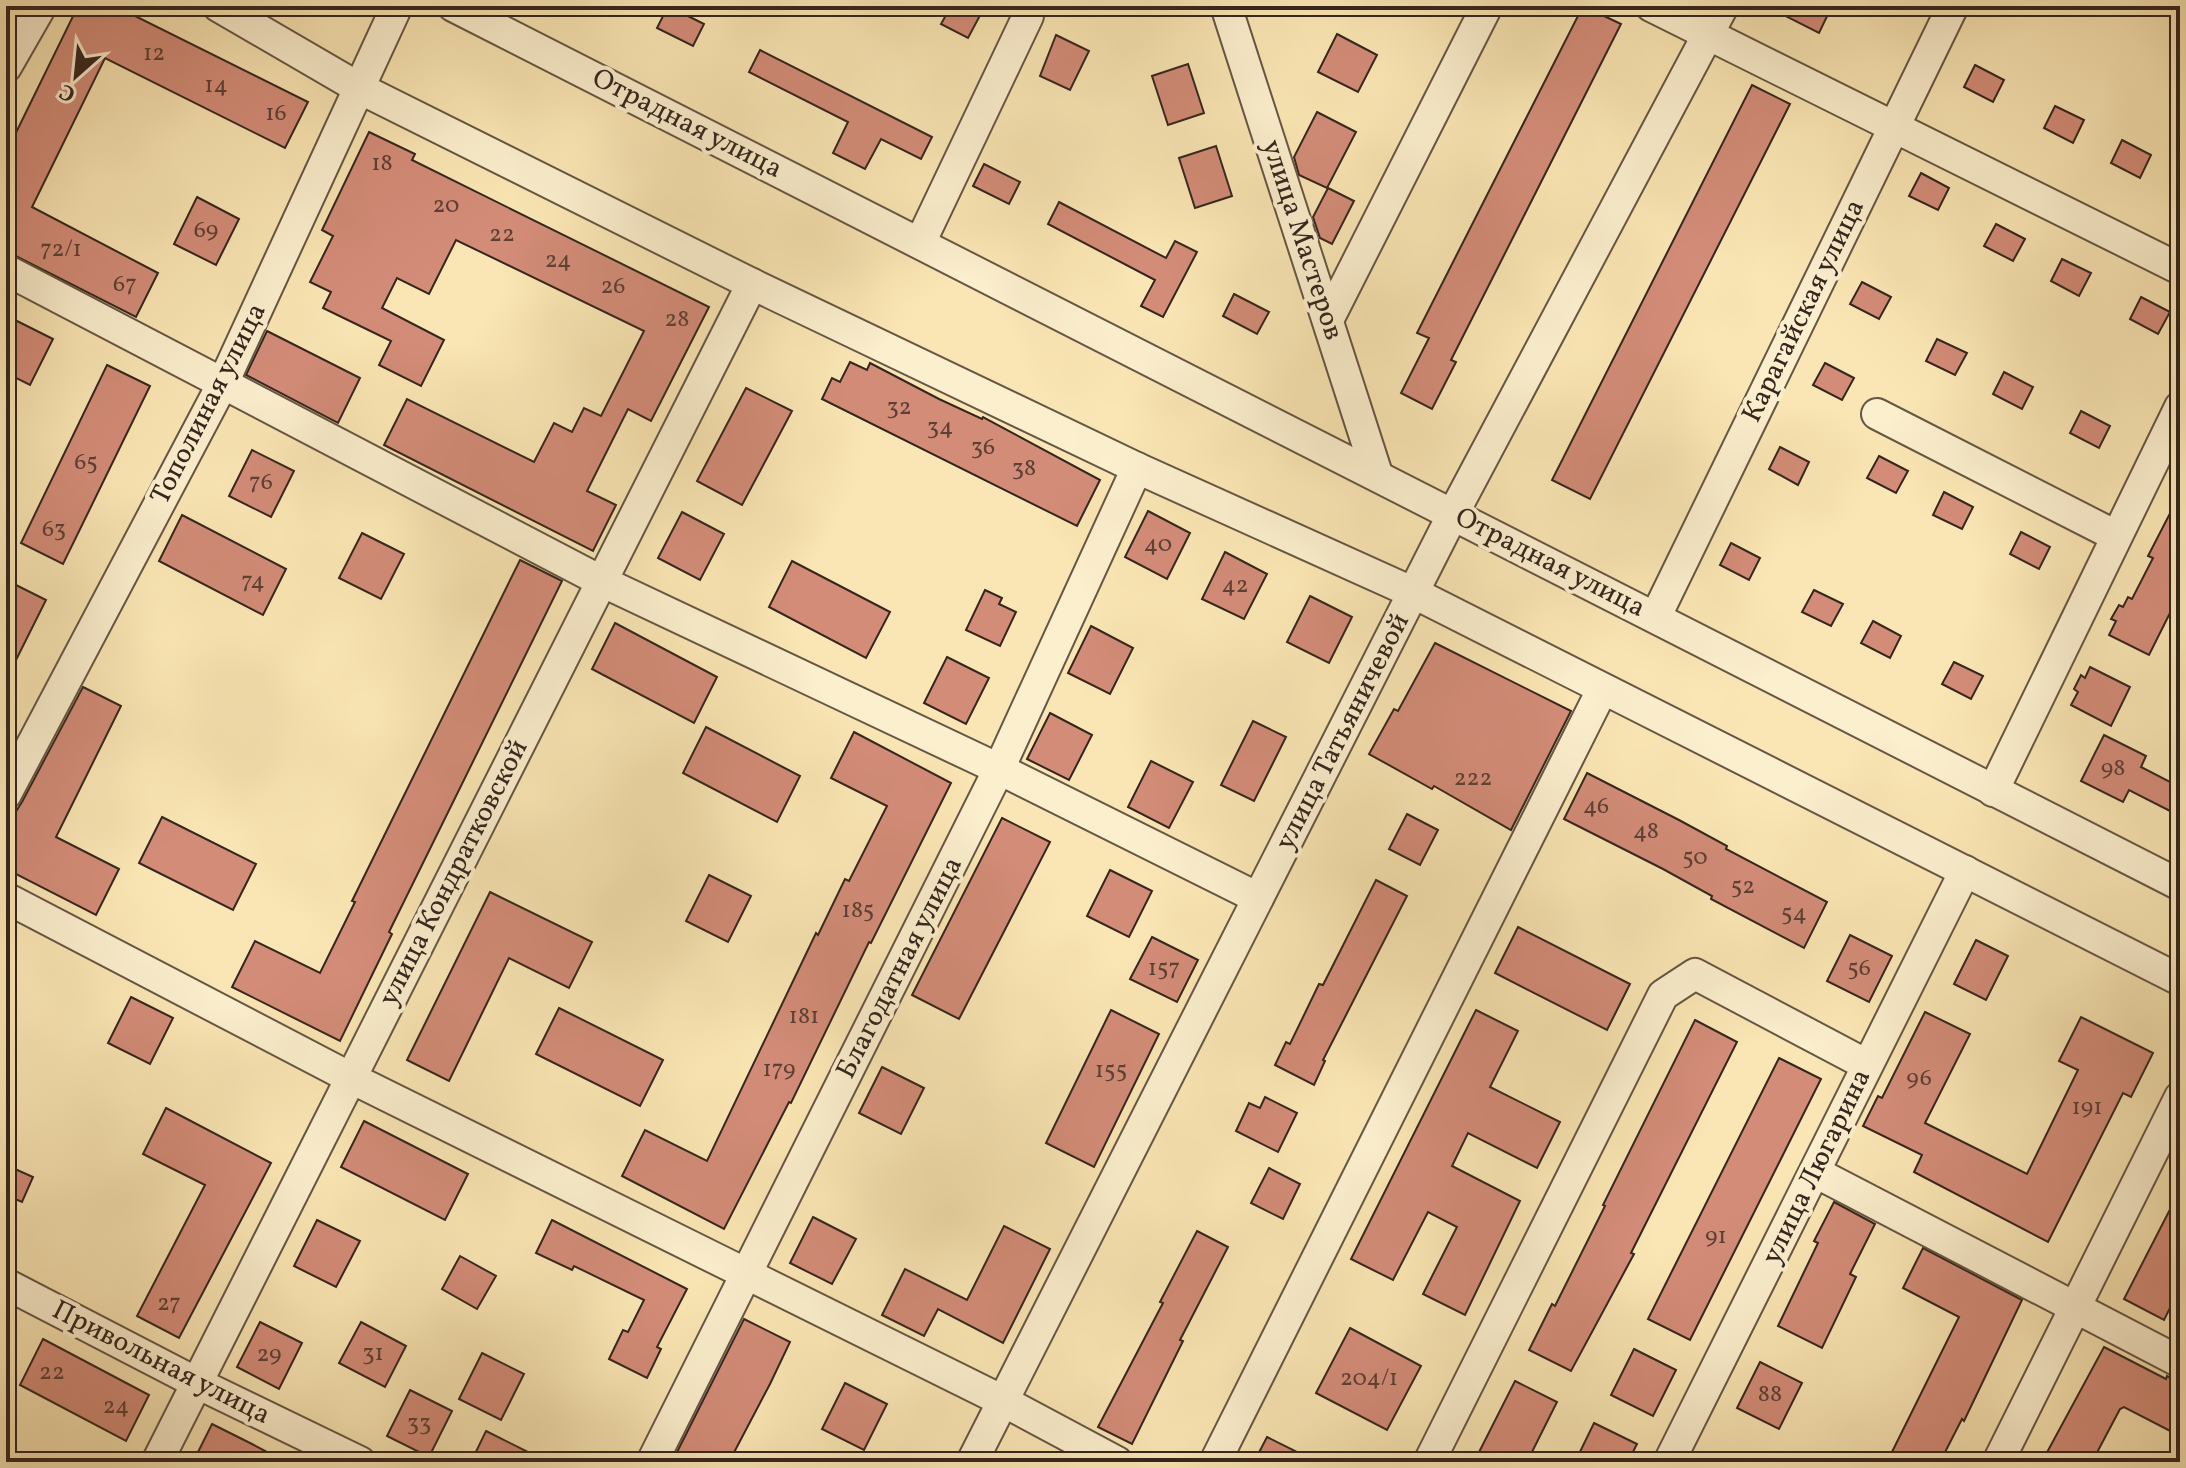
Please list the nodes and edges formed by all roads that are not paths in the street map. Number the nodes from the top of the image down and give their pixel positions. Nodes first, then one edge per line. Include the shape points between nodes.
1 (41, 6) edge
2 (218, 6) edge
3 (397, 6) edge
4 (1226, 6) edge
5 (1487, 6) edge
6 (1651, 6) edge
7 (1723, 6) edge
8 (1953, 6) edge
9 (469, 9) edge
10 (1028, 16) dead end
11 (1709, 34) junction
12 (6, 67) edge
13 (359, 88) junction
14 (1893, 128) junction
15 (920, 243) junction
16 (2180, 269) edge
17 (6, 270) edge
18 (752, 284) junction
19 (1328, 320) junction
20 (223, 383) junction
21 (2180, 407) edge
22 (1877, 414) dead end
23 (1137, 468) junction
24 (1377, 474) junction
25 (1453, 514) junction
26 (2116, 536) junction
27 (601, 581) junction
28 (1414, 593) junction
29 (1656, 616) junction
30 (1602, 690) junction
31 (999, 769) junction
32 (1993, 791) junction
33 (6, 794) edge
34 (1965, 871) junction
35 (2180, 885) edge
36 (6, 898) edge
37 (1258, 898) junction
38 (2180, 980) edge
39 (1867, 1065) junction
40 (351, 1078) junction
41 (2180, 1097) edge
42 (1815, 1172) junction
43 (746, 1275) junction
44 (6, 1284) edge
45 (2076, 1307) junction
46 (2180, 1362) edge
47 (197, 1383) junction
48 (1003, 1401) junction
49 (157, 1462) edge
50 (360, 1462) edge
51 (652, 1462) edge
52 (972, 1462) edge
53 (1117, 1462) edge
54 (1215, 1462) edge
55 (1429, 1462) edge
56 (1669, 1462) edge
57 (1998, 1462) edge

1 - 12 street
2 - 13 street
3 - 13 street, Тополиная улица
4 - 19 street, улица Мастеров
5 - 19 street
6 - 11 street
7 - 11 street, улица Татьяничевой
8 - 14 street, Карагайская улица
9 - 15 street, Отрадная улица
10 - 15 street
11 - 14 street
11 - 25 street, улица Татьяничевой
13 - 18 street
13 - 20 street, Тополиная улица
14 - 16 street
14 - 29 street, Карагайская улица
15 - 24 street, Отрадная улица
17 - 20 street
18 - 23 street
18 - 27 street, улица Кондратковской
19 - 24 street, улица Мастеров
20 - 27 street
20 - 33 street, Тополиная улица
21 - 26 street
22 - 26 street
23 - 28 street
23 - 31 street, Благодатная улица
24 - 25 street, Отрадная улица
25 - 28 street, улица Татьяничевой
25 - 29 street, Отрадная улица
26 - 32 street
27 - 31 street
27 - 40 street, улица Кондратковской
28 - 30 street
28 - 37 street, улица Татьяничевой
29 - 32 street, Отрадная улица
30 - 34 street
30 - 54 street
31 - 37 street
31 - 43 street, Благодатная улица
32 - 35 street, Отрадная улица
34 - 38 street
34 - 39 street, улица Люгарина
36 - 40 street
37 - 48 street, улица Татьяничевой
39 - 42 street, улица Люгарина
39 - 55 street via 1695,974 1663,995
40 - 43 street
40 - 47 street, улица Кондратковской
41 - 45 street
42 - 45 street
42 - 56 street, улица Люгарина
43 - 48 street
43 - 51 street, Благодатная улица
44 - 47 street, Привольная улица
45 - 46 street
45 - 57 street
47 - 49 street, улица Кондратковской
47 - 50 street, Привольная улица
48 - 52 street, улица Татьяничевой
48 - 53 street

